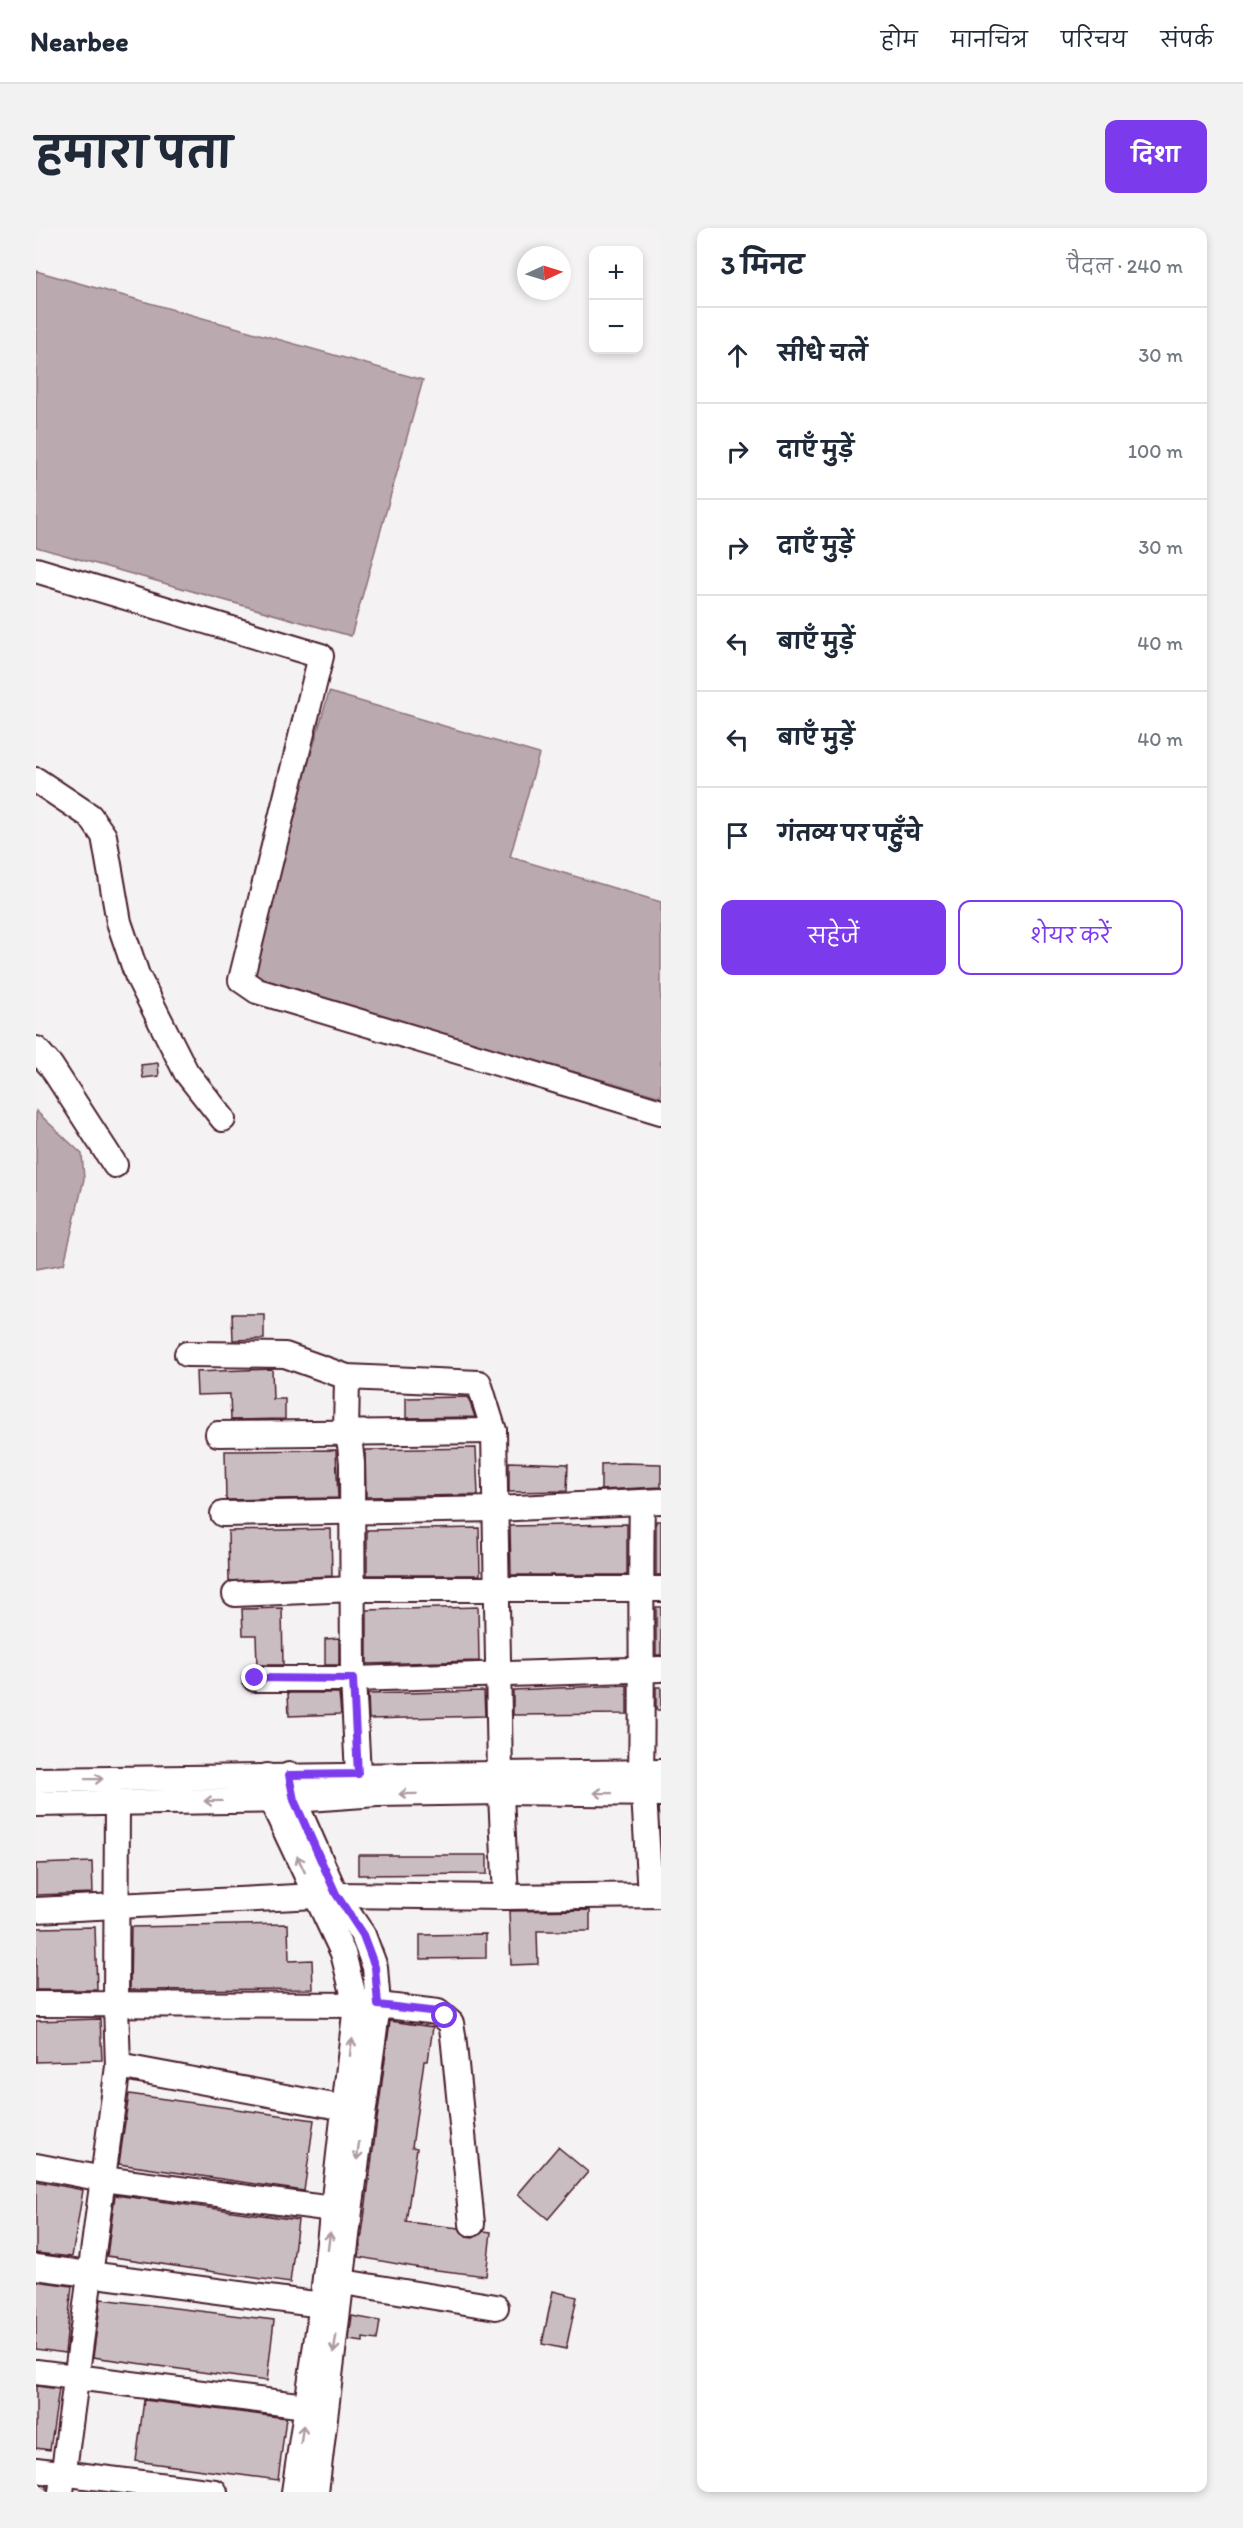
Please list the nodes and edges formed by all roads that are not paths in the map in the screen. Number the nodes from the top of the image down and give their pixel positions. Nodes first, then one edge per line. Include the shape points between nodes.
1 (36, 570) edge
2 (36, 780) edge
3 (36, 1049) edge
4 (661, 1112) edge
5 (223, 1119) dead end
6 (115, 1165) dead end
7 (187, 1354) dead end
8 (347, 1377) junction
9 (494, 1431) junction
10 (218, 1434) dead end
11 (346, 1434) junction
12 (652, 1502) edge
13 (497, 1509) junction
14 (354, 1511) junction
15 (223, 1514) dead end
16 (354, 1589) junction
17 (498, 1589) junction
18 (651, 1590) edge
19 (234, 1594) dead end
20 (652, 1669) edge
21 (499, 1673) junction
22 (255, 1678) dead end
23 (353, 1679) junction
24 (358, 1774) junction
25 (278, 1776) junction
26 (36, 1780) edge
27 (652, 1783) edge
28 (500, 1784) junction
29 (283, 1800) junction
30 (117, 1802) junction
31 (36, 1804) edge
32 (326, 1895) junction
33 (656, 1895) edge
34 (506, 1897) junction
35 (118, 1906) junction
36 (36, 1910) edge
37 (36, 2004) edge
38 (116, 2005) junction
39 (367, 2005) junction
40 (118, 2066) junction
41 (358, 2104) junction
42 (36, 2166) edge
43 (103, 2179) junction
44 (342, 2211) junction
45 (472, 2224) dead end
46 (36, 2267) edge
47 (90, 2272) junction
48 (343, 2282) junction
49 (331, 2306) junction
50 (495, 2307) dead end
51 (36, 2372) edge
52 (76, 2377) junction
53 (316, 2407) junction
54 (36, 2470) edge
55 (62, 2482) edge
56 (215, 2492) edge
57 (294, 2492) edge
58 (316, 2492) edge

1 - 4 street via 321,656 241,980 257,992
2 - 5 street via 90,816 104,836 119,922 137,975 186,1071
3 - 6 street
7 - 8 street via 285,1355
8 - 9 street via 478,1383
8 - 11 street
9 - 11 street
9 - 13 street
10 - 11 street
11 - 14 street
12 - 13 street
12 - 18 street
13 - 14 street
13 - 17 street
14 - 15 street
14 - 16 street
16 - 17 street
16 - 19 street
16 - 23 street
17 - 18 street
17 - 21 street
18 - 20 street
20 - 21 street
20 - 27 street
21 - 23 street
21 - 28 street
22 - 23 street
23 - 24 street
24 - 25 street
24 - 28 street
26 -> 25 street
25 - 29 street
27 - 28 street
27 - 33 street
28 -> 29 street
28 - 34 street
29 -> 30 street
29 - 32 street
30 - 31 street
30 - 35 street
32 - 34 street
32 - 35 street
32 - 39 street via 363,1935 375,1967
33 - 34 street
35 - 36 street
35 - 38 street
37 - 38 street
38 - 39 street
38 - 40 street
39 - 41 street
39 - 45 street via 438,2012 451,2023
40 - 41 street
40 - 43 street
41 - 44 street
42 - 43 street
43 - 44 street
43 - 47 street
44 - 48 street
49 -> 44 street
46 - 47 street
47 - 49 street
47 - 52 street
48 - 49 street
48 - 50 street
49 - 53 street
51 - 52 street
52 - 53 street
52 - 55 street
57 -> 53 street
53 - 58 street
54 - 55 street
55 - 56 street

